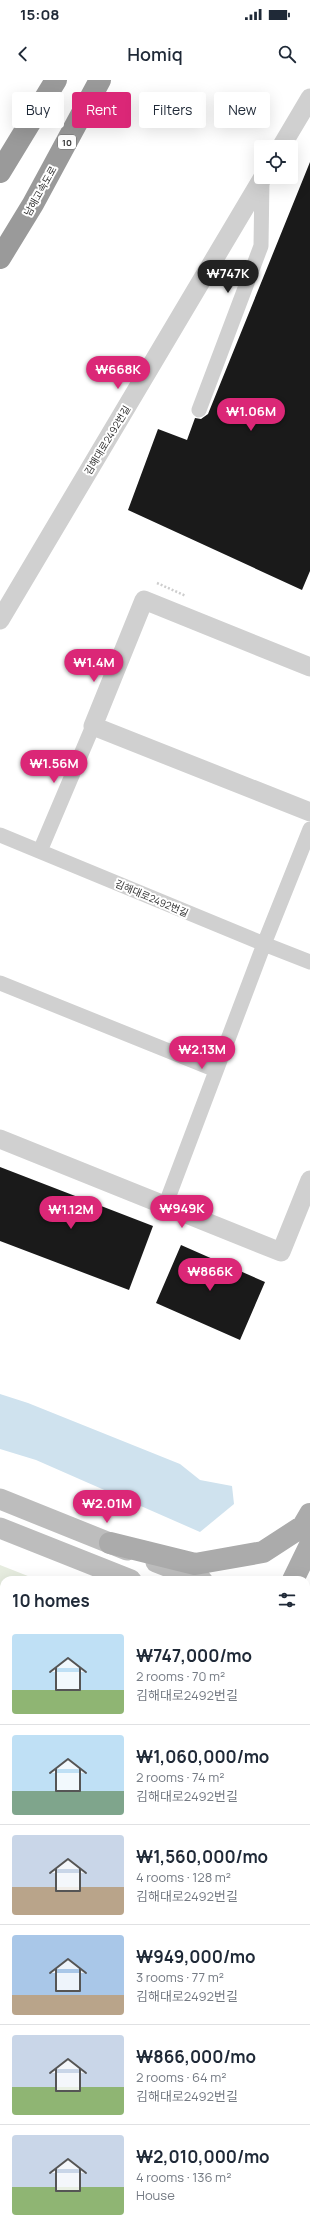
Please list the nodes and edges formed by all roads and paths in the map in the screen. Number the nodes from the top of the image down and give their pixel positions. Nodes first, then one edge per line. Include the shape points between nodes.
1 (56, 80) edge
2 (100, 80) edge
3 (114, 80) edge
4 (310, 98) edge
5 (285, 140) edge
6 (0, 172) edge
7 (258, 184) edge
8 (262, 184) edge
9 (33, 204) junction
10 (0, 258) edge
11 (199, 410) dead end
12 (0, 620) edge
13 (310, 667) edge
14 (93, 726) junction
15 (310, 812) edge
16 (310, 829) edge
17 (0, 835) edge
18 (40, 851) junction
19 (264, 944) junction
20 (310, 962) edge
21 (0, 983) edge
22 (216, 1070) junction
23 (0, 1139) edge
24 (310, 1180) edge
25 (165, 1206) junction
26 (0, 1499) edge
27 (310, 1514) edge
28 (0, 1528) edge
29 (110, 1543) junction
30 (310, 1545) edge
31 (121, 1576) edge
32 (192, 1576) edge
33 (296, 1576) edge

1 - 6 highway
2 - 9 highway, 남해고속도로 / 10
3 - 9 highway
4 - 5 street
7 - 12 street, 김해대로2492번길
8 - 11 street via 261,246
9 - 10 highway, 남해고속도로 / 10
13 - 14 street via 144,600
14 - 15 street
14 - 18 street
16 - 19 street
17 - 18 street, 김해대로2492번길
18 - 19 street, 김해대로2492번길
19 - 20 street, 김해대로2492번길
19 - 22 street
21 - 22 street
22 - 25 street
23 - 25 street
24 - 25 street via 281,1252
26 - 29 main road
27 - 29 main road via 303,1526 263,1552 195,1564
28 - 31 main road
29 - 32 main road
30 - 33 main road

